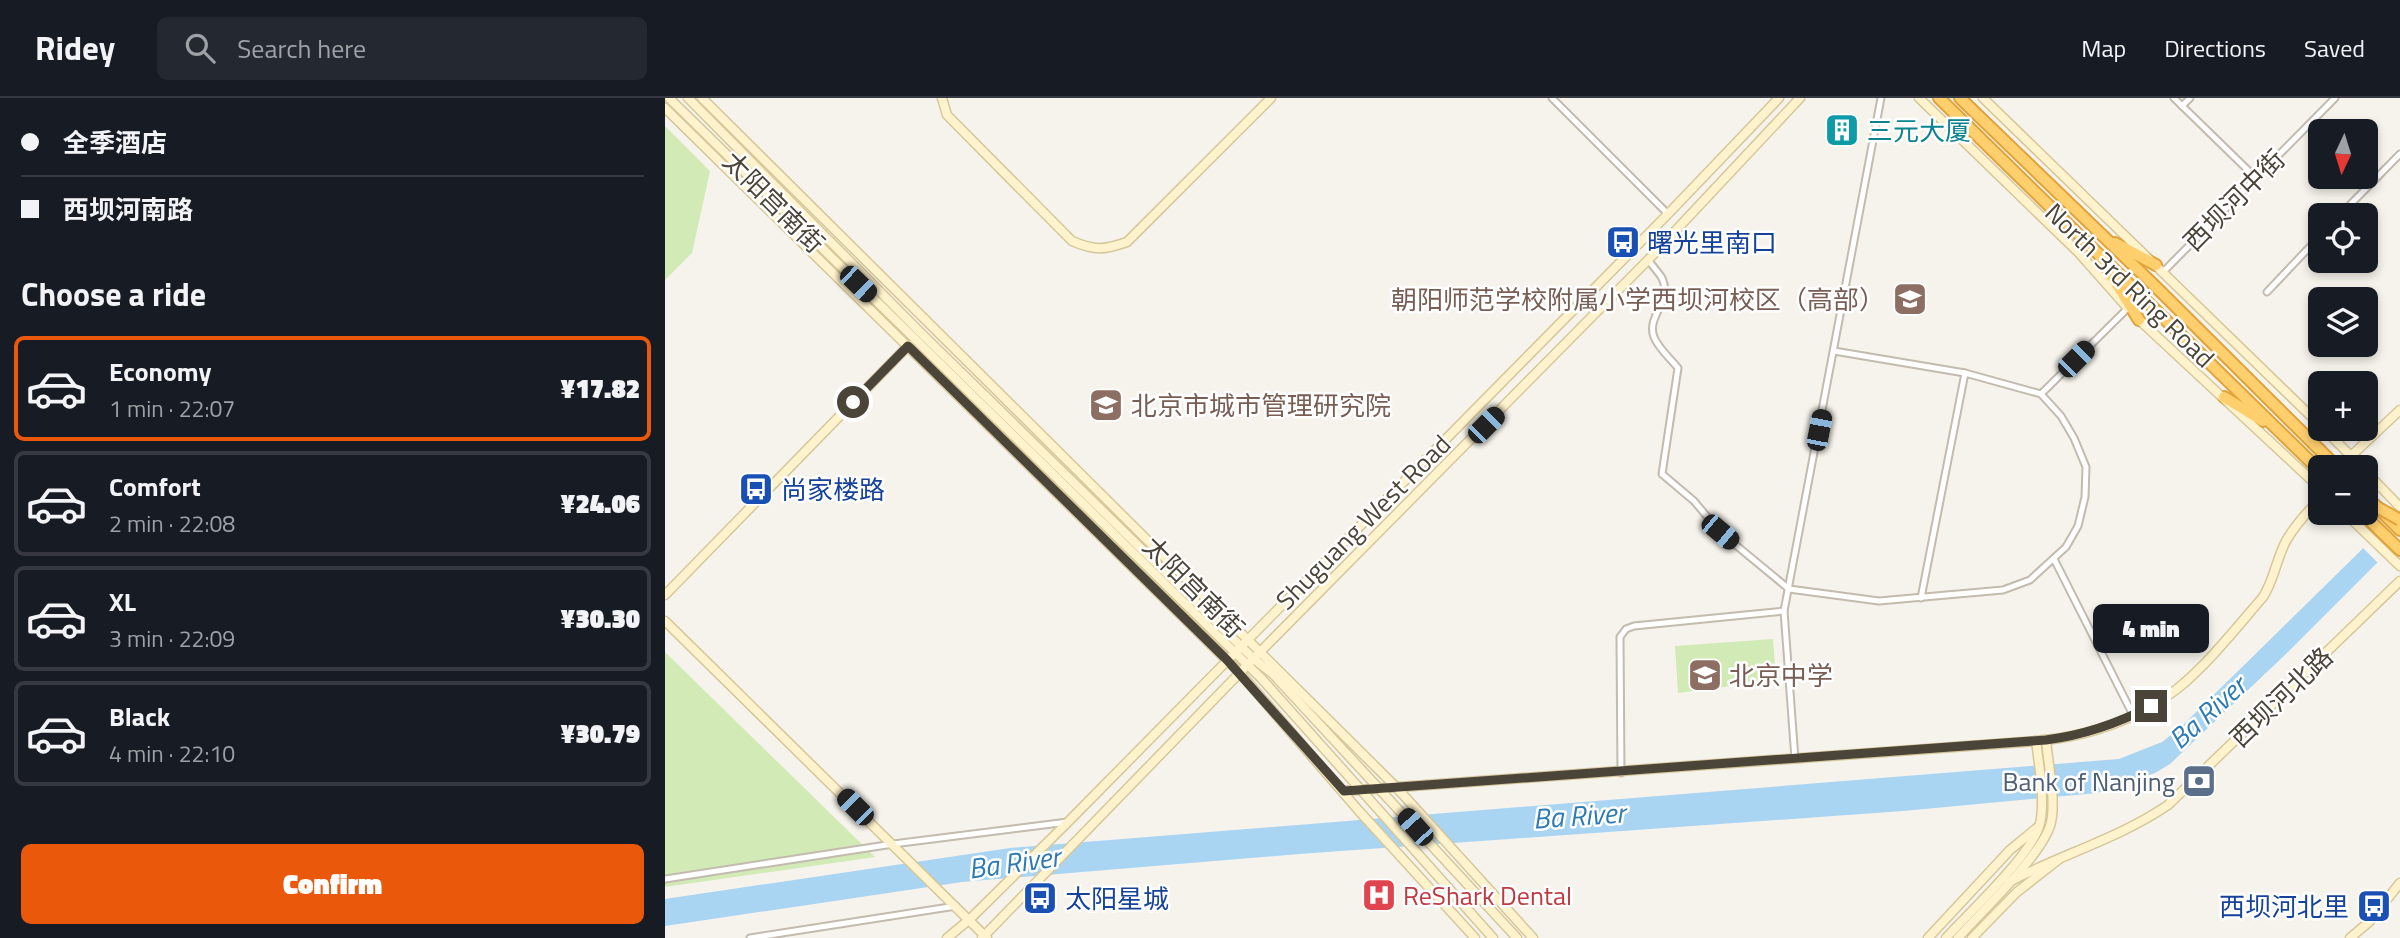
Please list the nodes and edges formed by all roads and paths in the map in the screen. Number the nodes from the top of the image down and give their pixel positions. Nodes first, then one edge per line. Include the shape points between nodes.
1 (669, 98) edge
2 (688, 98) edge
3 (702, 98) edge
4 (942, 98) edge
5 (1271, 98) edge
6 (1552, 98) edge
7 (1779, 98) edge
8 (1800, 98) edge
9 (1881, 98) edge
10 (1919, 98) edge
11 (1939, 98) edge
12 (1960, 98) edge
13 (1983, 98) edge
14 (2174, 98) edge
15 (2190, 98) edge
16 (2335, 98) edge
17 (2182, 106) junction
18 (665, 108) edge
19 (2400, 154) edge
20 (2256, 178) junction
21 (2352, 203) edge
22 (1668, 214) junction
23 (2101, 235) junction
24 (2308, 249) edge
25 (2096, 251) junction
26 (1648, 260) junction
27 (2159, 269) junction
28 (2267, 292) dead end
29 (2128, 308) junction
30 (2139, 320) junction
31 (921, 332) junction
32 (911, 343) junction
33 (1834, 351) junction
34 (1965, 373) junction
35 (2041, 394) junction
36 (2224, 397) junction
37 (2400, 410) edge
38 (2308, 413) edge
39 (2278, 430) junction
40 (2336, 441) edge
41 (2325, 455) edge
42 (2350, 455) edge
43 (2352, 455) edge
44 (2308, 459) edge
45 (2308, 477) edge
46 (2378, 485) edge
47 (2400, 507) edge
48 (2378, 508) edge
49 (2378, 508) edge
50 (2308, 512) edge
51 (2400, 520) edge
52 (2367, 525) edge
53 (2369, 525) edge
54 (2400, 530) edge
55 (2400, 550) edge
56 (2055, 559) junction
57 (2400, 566) edge
58 (2400, 581) edge
59 (1789, 589) junction
60 (665, 595) edge
61 (1921, 598) junction
62 (1784, 611) junction
63 (665, 621) edge
64 (1244, 643) junction
65 (1231, 656) junction
66 (1254, 659) junction
67 (1240, 673) junction
68 (2133, 715) junction
69 (2042, 745) junction
70 (1795, 759) junction
71 (1621, 773) junction
72 (1396, 788) junction
73 (1381, 789) junction
74 (1360, 790) junction
75 (1344, 791) junction
76 (1066, 823) junction
77 (2040, 825) junction
78 (893, 844) junction
79 (2065, 855) junction
80 (665, 879) edge
81 (2009, 882) junction
82 (2400, 883) edge
83 (956, 905) junction
84 (970, 919) junction
85 (985, 937) edge
86 (750, 938) edge
87 (947, 938) edge
88 (1475, 938) edge
89 (1493, 938) edge
90 (1517, 938) edge
91 (1534, 938) edge
92 (1928, 938) edge
93 (1946, 938) edge
94 (1958, 938) edge
95 (1972, 938) edge
96 (2350, 938) edge

1 - 32 street, 太阳宫南街
2 - 31 street
3 - 64 street, 太阳宫南街
4 - 5 street via 947,115 1072,241 1106,249 1127,242
6 - 22 street
7 - 22 street, Shuguang West Road
8 - 26 street
9 - 33 street
10 - 29 street via 2079,253
11 - 25 highway, North 3rd Ring Road
12 - 23 highway, North 3rd Ring Road
13 - 27 street
14 - 17 street
15 - 17 street
16 - 20 street, 西坝河中街
17 - 20 street
18 - 32 street, 太阳宫南街
19 - 21 street
20 - 27 street, 西坝河中街
22 - 64 street, Shuguang West Road
23 - 27 highway
23 - 41 highway, North 3rd Ring Road
24 - 28 street
25 - 30 highway
25 - 39 highway, North 3rd Ring Road
26 - 59 street via 1665,289 1652,325 1654,339 1678,368 1662,474 1694,501 1720,532
26 - 66 street
27 - 38 street
29 - 30 street
29 - 35 street
30 - 36 street
31 - 32 street
31 - 64 street
32 - 60 street
32 - 65 street, 太阳宫南街
33 - 34 street
33 - 59 street
34 - 35 street
34 - 61 street
35 - 56 street via 2061,416 2086,467 2078,526
36 - 39 highway
36 - 45 street
37 - 43 street
39 - 44 highway, North 3rd Ring Road
40 - 42 street
46 - 47 street
48 - 51 highway, bridge
49 - 54 highway, bridge
50 - 68 street via 2286,541 2263,597 2177,689
52 - 57 street
53 - 55 highway
56 - 61 street via 2030,580 2003,590
56 - 68 street
58 - 79 street, 西坝河北路 via 2168,805 2142,823
59 - 61 street via 1879,601
59 - 62 street
62 - 70 street
62 - 71 street via 1626,629 1620,637
63 - 78 street
64 - 65 street, Shuguang West Road
64 - 66 street, 太阳宫南街
65 - 66 street, 太阳宫南街
65 - 67 street, 太阳宫南街
65 - 76 street, Shuguang West Road
66 - 67 street
66 - 72 street, 太阳宫南街
66 - 73 street, 太阳宫南街
66 - 74 street, 太阳宫南街
67 - 75 street, 太阳宫南街
67 - 85 street
68 - 69 street
69 - 70 street
69 - 77 street
69 - 81 street via 2050,825
70 - 71 street
71 - 72 street
72 - 73 street
72 - 91 street, 太阳宫南街
73 - 74 street
73 - 90 street, 太阳宫南街
74 - 75 street
74 - 89 street, 太阳宫南街
75 - 88 street, 太阳宫南街
76 - 78 street
76 - 84 street, Shuguang West Road
77 - 92 street via 2010,850
77 - 93 street via 2019,858
78 - 80 street
78 - 83 street
79 - 81 street, 西坝河北路
79 - 95 street via 2017,892
81 - 94 street
82 - 96 street
83 - 84 street
83 - 86 street
84 - 85 street
84 - 87 street

